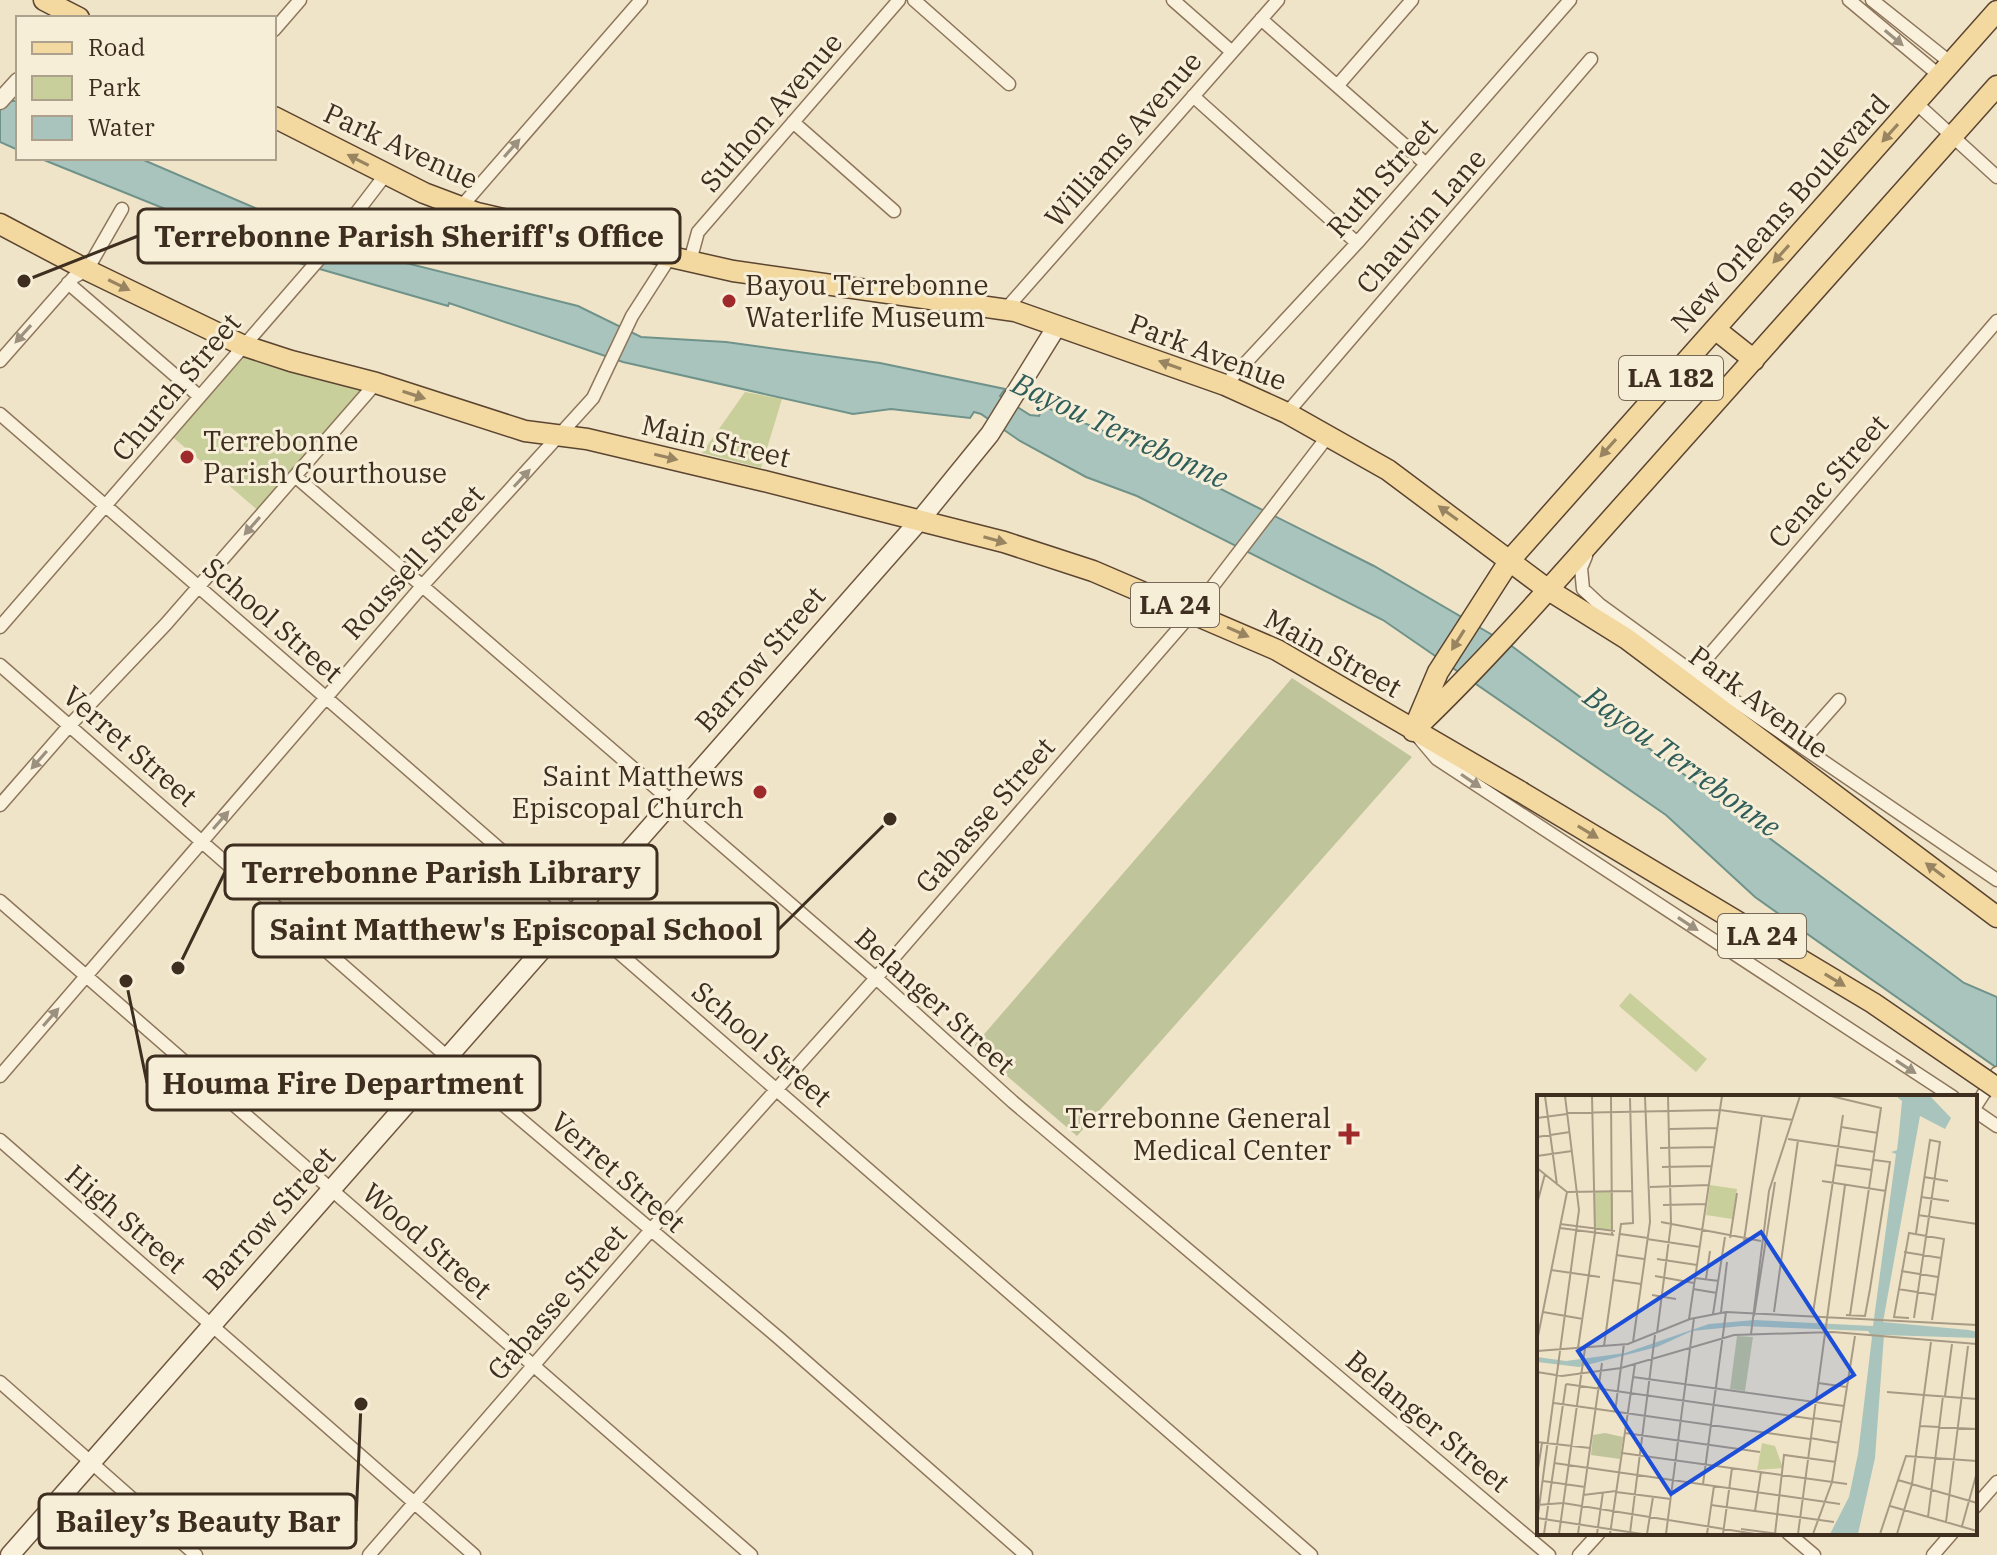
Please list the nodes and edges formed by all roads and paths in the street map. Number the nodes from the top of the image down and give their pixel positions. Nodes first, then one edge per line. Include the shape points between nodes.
1 (44, 0) edge
2 (300, 0) edge
3 (641, 0) edge
4 (899, 0) edge
5 (914, 0) edge
6 (1173, 0) edge
7 (1278, 0) edge
8 (1412, 0) edge
9 (1570, 0) edge
10 (1849, 0) edge
11 (1874, 2) edge
12 (1997, 11) edge
13 (1867, 15) junction
14 (70, 16) edge
15 (1261, 19) junction
16 (276, 28) edge
17 (1232, 52) junction
18 (1591, 59) dead end
19 (1945, 70) junction
20 (16, 83) edge
21 (1009, 84) dead end
22 (1338, 85) junction
23 (1997, 86) edge
24 (1193, 96) junction
25 (0, 101) edge
26 (1916, 103) junction
27 (276, 118) edge
28 (793, 122) junction
29 (1952, 136) junction
30 (1426, 164) junction
31 (386, 174) junction
32 (1997, 177) edge
33 (461, 207) junction
34 (122, 209) dead end
35 (894, 211) dead end
36 (0, 224) edge
37 (1357, 243) junction
38 (680, 259) junction
39 (87, 270) junction
40 (68, 283) junction
41 (1005, 310) junction
42 (1997, 321) edge
43 (1057, 326) junction
44 (1715, 329) junction
45 (242, 345) junction
46 (1754, 360) junction
47 (0, 361) edge
48 (608, 370) joint
49 (376, 383) junction
50 (1225, 385) junction
51 (199, 396) junction
52 (1287, 413) junction
53 (0, 414) edge
54 (561, 435) junction
55 (1328, 436) junction
56 (295, 476) junction
57 (106, 507) junction
58 (920, 520) junction
59 (1592, 540) junction
60 (1510, 560) junction
61 (423, 585) junction
62 (199, 587) junction
63 (1547, 589) junction
64 (1193, 612) junction
65 (0, 627) edge
66 (0, 665) edge
67 (1694, 673) junction
68 (326, 697) junction
69 (1839, 700) dead end
70 (69, 726) junction
71 (1413, 731) junction
72 (1800, 744) junction
73 (671, 802) junction
74 (0, 805) edge
75 (203, 841) junction
76 (1995, 875) edge
77 (0, 901) edge
78 (573, 914) junction
79 (1997, 917) edge
80 (86, 976) junction
81 (876, 978) junction
82 (448, 1058) junction
83 (1997, 1073) edge
84 (0, 1076) edge
85 (777, 1088) junction
86 (1997, 1088) edge
87 (1950, 1095) edge
88 (1977, 1106) edge
89 (1977, 1111) edge
90 (1997, 1126) edge
91 (0, 1140) edge
92 (332, 1190) junction
93 (650, 1231) junction
94 (211, 1325) junction
95 (534, 1367) junction
96 (0, 1382) edge
97 (92, 1463) junction
98 (1997, 1482) edge
99 (414, 1503) junction
100 (1977, 1505) edge
101 (1597, 1535) edge
102 (1790, 1535) edge
103 (1950, 1535) edge
104 (10, 1555) edge
105 (196, 1555) edge
106 (369, 1555) edge
107 (474, 1555) edge
108 (751, 1555) edge
109 (1026, 1555) edge
110 (1311, 1555) edge
111 (1549, 1555) edge
112 (1579, 1555) edge
113 (1814, 1555) edge
114 (1933, 1555) edge

1 - 14 main road
2 - 16 street
33 -> 3 street
4 - 28 street, Suthon Avenue
5 - 21 street
6 - 17 street
7 - 15 street, Williams Avenue
8 - 22 street
9 - 30 street, Ruth Street
10 - 13 street
11 - 13 street
11 - 19 street
12 - 19 main road, New Orleans Boulevard / LA 182
13 -> 19 street
15 - 17 street, Williams Avenue
15 - 22 street
17 - 24 street, Williams Avenue
18 - 52 street, Chauvin Lane
19 - 26 main road, New Orleans Boulevard / LA 182
20 - 25 street
22 - 30 street
23 - 29 main road, LA 182
24 - 37 street
24 - 41 street, Williams Avenue
26 - 29 street
26 -> 44 main road, New Orleans Boulevard / LA 182
31 -> 27 main road, Park Avenue
28 - 35 street
28 - 38 street, Suthon Avenue
29 - 32 street
29 - 46 main road, LA 182
30 - 37 street, Ruth Street
31 - 33 main road, Park Avenue
31 - 45 street, Church Street via 334,242
33 - 38 main road, Park Avenue
34 - 39 street
36 - 39 main road, Main Street / LA 24
37 - 50 street, Ruth Street
38 - 41 main road, Park Avenue
38 - 48 street, Suthon Avenue via 632,316
39 - 40 street
39 -> 45 main road, Main Street / LA 24
40 -> 47 street
40 - 51 street
41 - 43 main road, Park Avenue
42 - 67 street, Cenac Street
50 -> 43 main road, Park Avenue
43 - 58 main road, Barrow Street via 990,434
44 - 46 main road
44 -> 60 main road, New Orleans Boulevard / LA 182
45 - 49 main road, Main Street / LA 24
45 - 51 street, Church Street
46 - 59 main road, LA 182
48 - 54 street, Roussell Street via 593,398
49 -> 54 main road, Main Street / LA 24 via 525,431
49 - 56 street
50 - 52 main road, Park Avenue
51 - 57 street, Church Street
52 - 55 main road, Park Avenue
53 - 57 street, School Street
54 -> 58 main road, Main Street / LA 24
61 -> 54 street, Roussell Street
60 -> 55 main road, Park Avenue via 1388,470
55 - 64 street, Gabasse Street
56 - 61 street, Belanger Street
56 -> 62 street
57 - 62 street, School Street
57 - 65 street, Church Street
58 -> 64 main road, Main Street / LA 24 via 1093,571
58 - 73 main road, Barrow Street
59 - 63 main road, LA 182
59 - 67 street via 1581,568 1583,589
60 - 63 main road, Park Avenue
60 -> 71 main road, LA 182 via 1438,672
61 - 68 street, Roussell Street
61 - 73 street, Belanger Street
62 - 68 street, School Street
62 - 70 street
63 - 71 main road, LA 182
79 -> 63 main road, Park Avenue via 1627,639
64 -> 71 main road, Main Street / LA 24 via 1277,650
64 - 81 street, Gabasse Street
66 - 70 street, Verret Street
67 - 72 street
75 -> 68 street, Roussell Street
68 - 78 street, School Street
69 - 72 street
70 -> 74 street
70 - 75 street, Verret Street
71 -> 86 main road, Main Street / LA 24, bridge via 1873,1003
71 -> 87 street, Main Street via 1437,759
72 - 76 street
73 - 78 main road, Barrow Street
73 - 81 street, Belanger Street
75 - 80 street, Roussell Street
75 - 82 street, Verret Street
77 - 80 street, Wood Street
78 - 82 main road, Barrow Street
78 - 85 street, School Street
84 -> 80 street, Roussell Street
80 - 92 street, Wood Street
81 - 85 street, Gabasse Street
81 - 111 street, Belanger Street via 1013,1102
82 - 92 main road, Barrow Street
82 - 93 street, Verret Street
83 - 88 street
85 - 93 street, Gabasse Street
85 - 110 street, School Street
89 - 90 street
91 - 94 street, High Street
92 - 94 main road, Barrow Street
92 - 95 street, Wood Street
93 - 95 street, Gabasse Street
93 - 109 street, Verret Street
94 - 97 main road, Barrow Street
94 - 99 street, High Street
95 - 99 street, Gabasse Street
95 - 108 street, Wood Street
96 - 97 street
97 - 104 main road, Barrow Street
97 - 105 street
98 - 100 street
99 - 106 street, Gabasse Street
99 - 107 street, High Street
101 - 112 street
102 - 113 street
103 - 114 street

